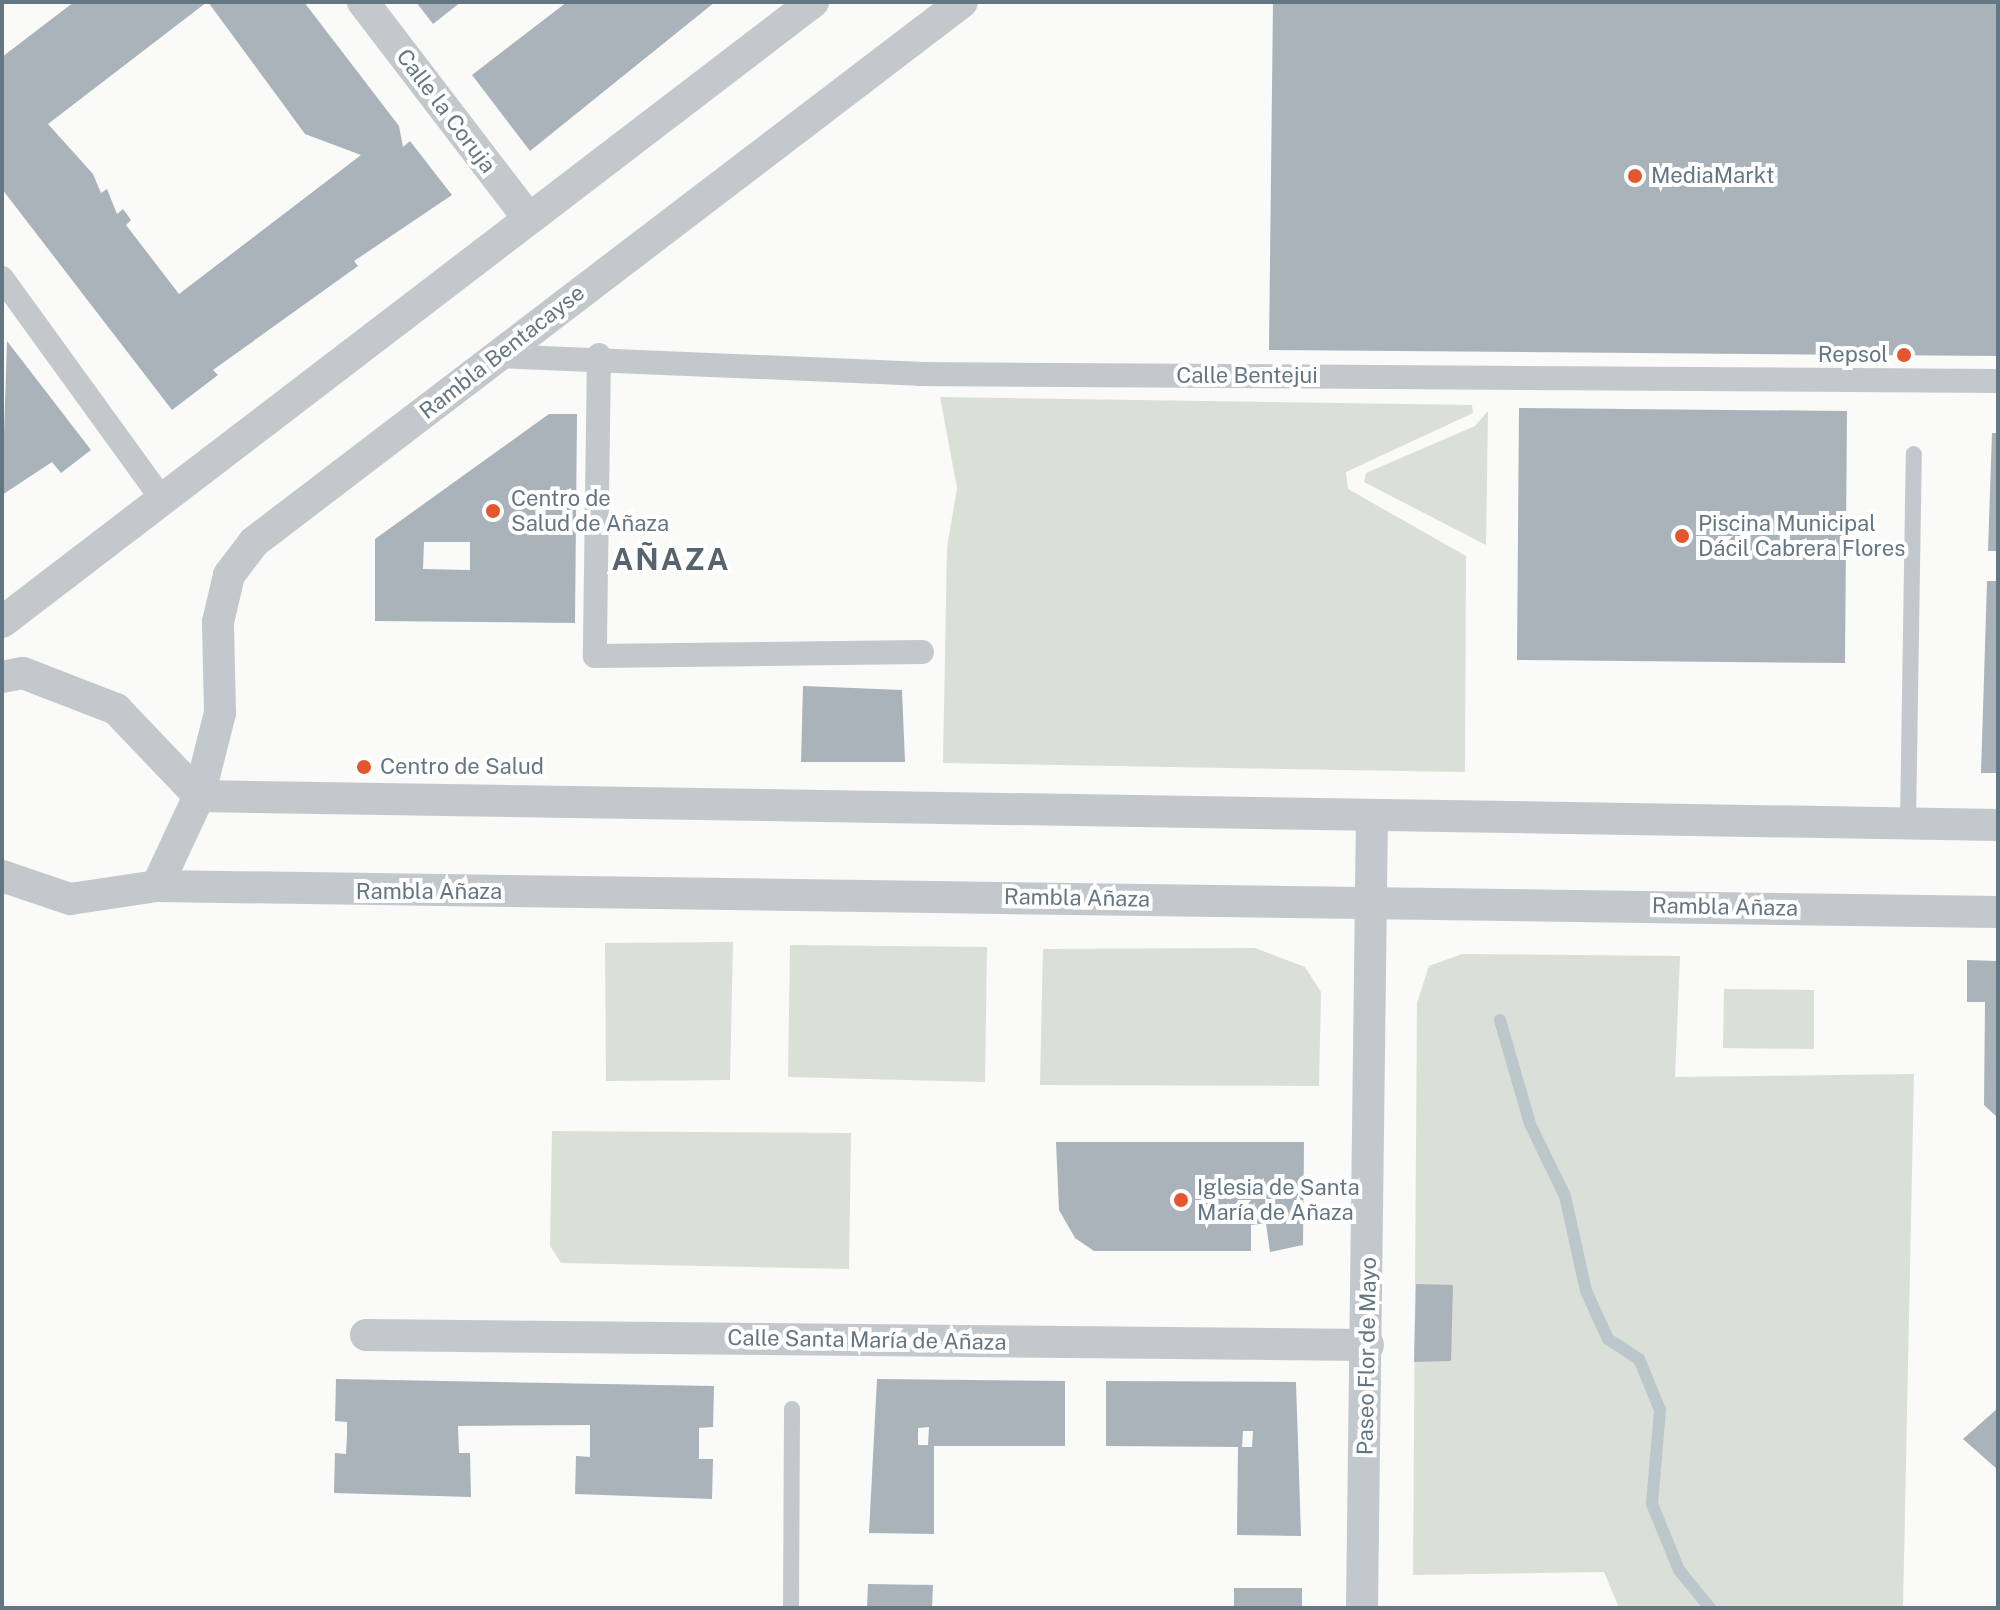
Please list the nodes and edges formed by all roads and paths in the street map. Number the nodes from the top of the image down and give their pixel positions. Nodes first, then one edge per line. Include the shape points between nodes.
1 (363, 2) edge
2 (813, 2) edge
3 (952, 6) edge
4 (529, 219) junction
5 (2, 278) edge
6 (599, 355) junction
7 (497, 356) junction
8 (1998, 381) edge
9 (1914, 454) dead end
10 (162, 499) junction
11 (2, 622) edge
12 (922, 652) dead end
13 (2, 677) edge
14 (199, 796) junction
15 (1372, 816) junction
16 (1908, 823) junction
17 (1998, 825) edge
18 (2, 876) edge
19 (157, 886) junction
20 (1373, 900) junction
21 (1998, 912) edge
22 (366, 1335) dead end
23 (1368, 1345) junction
24 (792, 1409) dead end
25 (791, 1608) edge
26 (1362, 1608) edge

1 - 4 street, Calle la Coruja
2 - 4 street
3 - 7 street, Rambla Bentacayse
4 - 10 street
5 - 10 street
6 - 7 street, Calle Bentejui
6 - 8 street, Calle Bentejui via 919,374
6 - 12 street via 595,656
7 - 14 street, Rambla Bentacayse via 254,542 229,575 218,622 220,713
9 - 16 lane
10 - 11 street
13 - 14 street via 23,673 116,709
14 - 15 street
14 - 19 street, Rambla Bentacayse
15 - 16 street
15 - 20 street, Paseo Flor de Mayo
16 - 17 street
18 - 19 street, Rambla Añaza via 70,899
19 - 20 street, Rambla Añaza
20 - 21 street, Rambla Añaza
20 - 23 street, Paseo Flor de Mayo
22 - 23 street, Calle Santa María de Añaza
23 - 26 street, Paseo Flor de Mayo
24 - 25 lane

